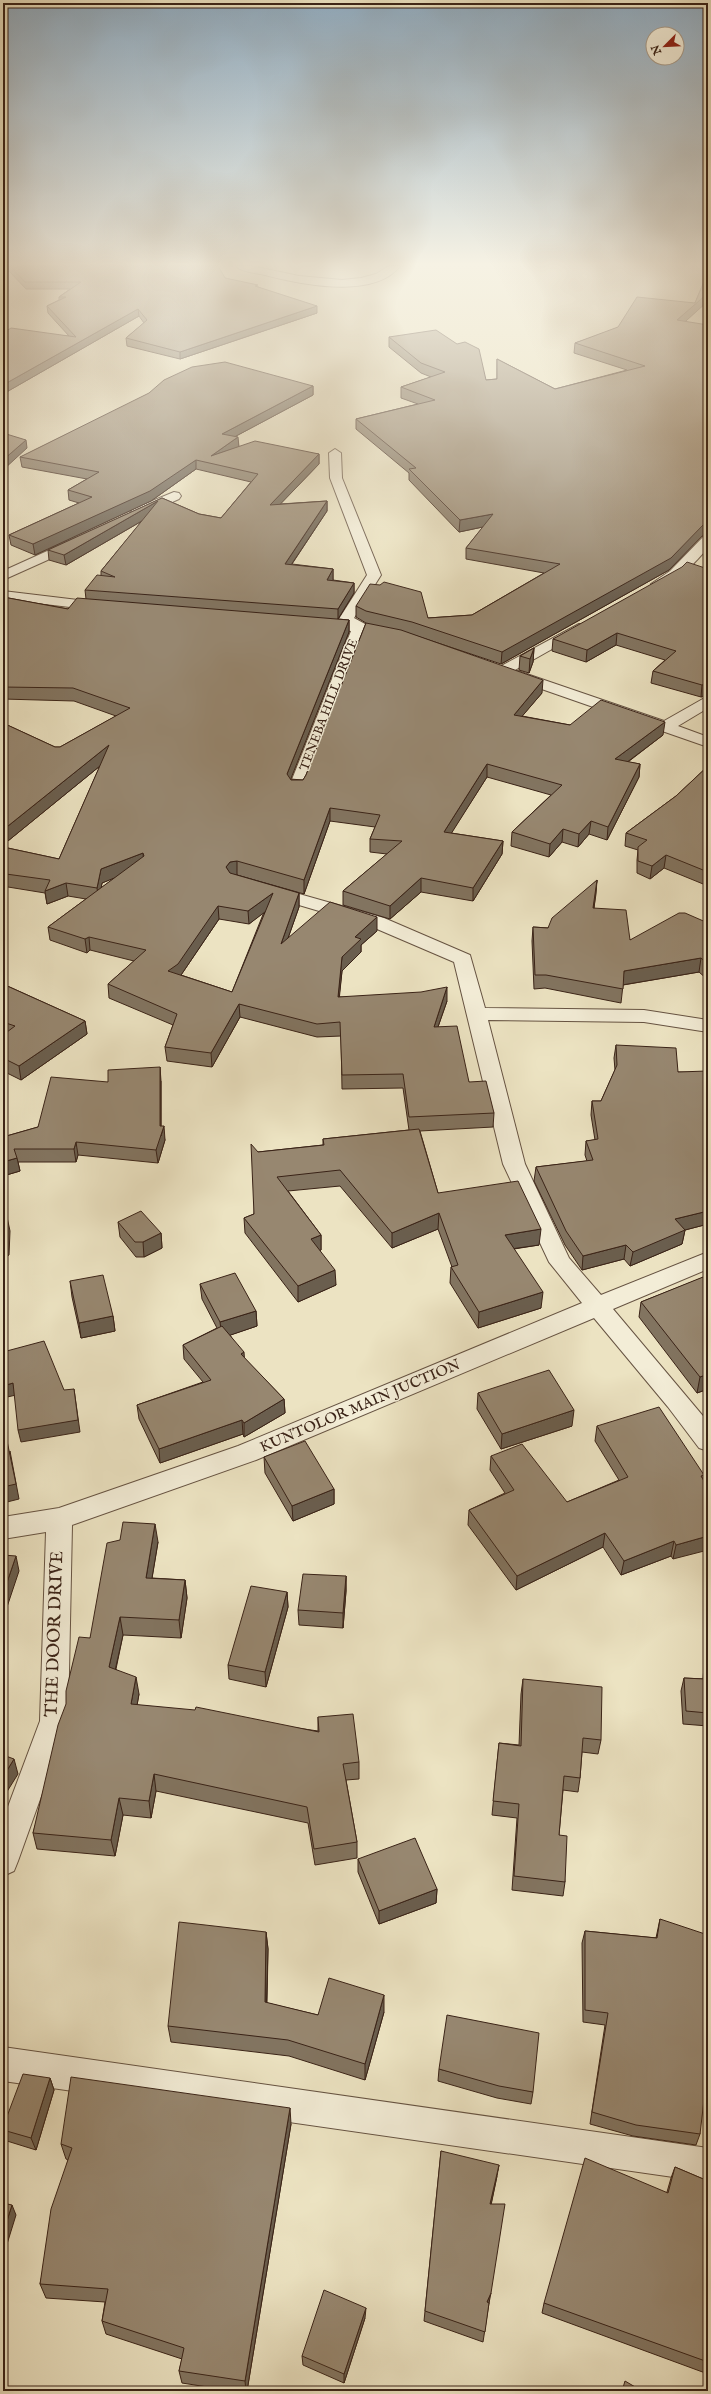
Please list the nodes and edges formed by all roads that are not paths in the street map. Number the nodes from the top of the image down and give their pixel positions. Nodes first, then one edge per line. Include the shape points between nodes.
1 (335, 453) dead end
2 (174, 496) dead end
3 (124, 519) edge
4 (89, 536) edge
5 (708, 540) edge
6 (3, 576) edge
7 (647, 590) edge
8 (3, 595) edge
9 (119, 609) edge
10 (592, 621) edge
11 (307, 623) edge
12 (360, 627) junction
13 (406, 638) edge
14 (708, 702) edge
15 (666, 727) junction
16 (708, 742) edge
17 (297, 787) edge
18 (252, 885) edge
19 (476, 1014) junction
20 (708, 1026) edge
21 (708, 1260) edge
22 (598, 1306) junction
23 (708, 1441) edge
24 (59, 1519) junction
25 (3, 1528) edge
26 (3, 1861) edge
27 (3, 2064) edge
28 (708, 2165) edge

1 - 12 street, TENEBA HILL DRIVE via 336,478 374,575 346,619
2 - 3 street
4 - 6 street
5 - 7 street via 675,574
8 - 9 street
10 - 15 street via 499,670
11 - 12 street
12 - 13 street
12 - 17 street, TENEBA HILL DRIVE
14 - 15 street
15 - 16 street
18 - 19 street via 377,922 463,960
19 - 20 street via 644,1016
19 - 22 street via 514,1164 560,1262
21 - 22 street, KUNTOLOR MAIN JUCTION
22 - 23 street
22 - 24 street, KUNTOLOR MAIN JUCTION via 248,1453
24 - 25 street, KUNTOLOR MAIN JUCTION
24 - 26 street, THE DOOR DRIVE via 54,1721
27 - 28 street

